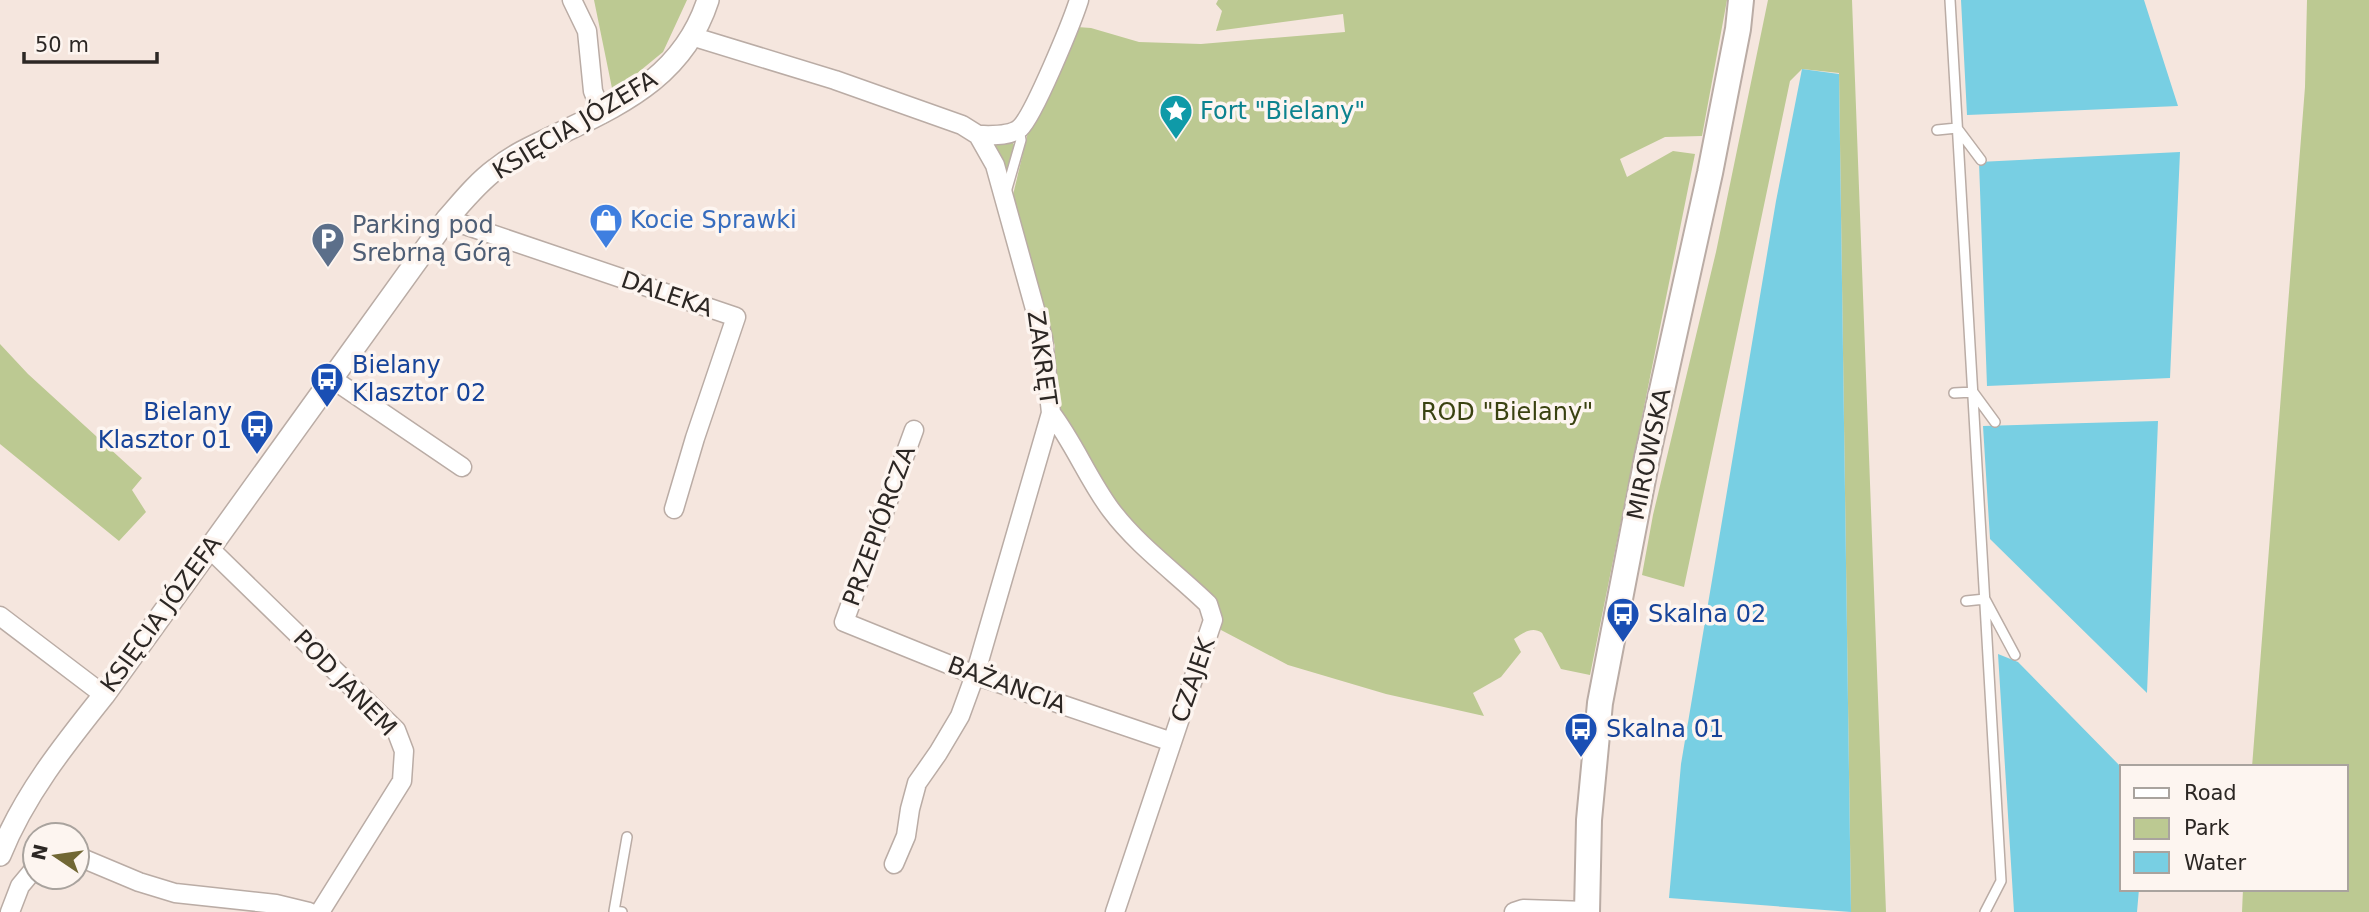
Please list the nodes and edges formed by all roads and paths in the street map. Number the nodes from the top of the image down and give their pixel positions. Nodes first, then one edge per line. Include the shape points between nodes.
1 (572, 0) edge
2 (708, 0) edge
3 (1079, 0) edge
4 (1741, 0) edge
5 (1950, 0) edge
6 (691, 36) junction
7 (601, 114) junction
8 (1958, 128) junction
9 (1019, 129) junction
10 (1937, 130) dead end
11 (978, 135) junction
12 (1982, 160) dead end
13 (1004, 197) junction
14 (447, 219) junction
15 (331, 378) junction
16 (1973, 392) junction
17 (1954, 393) dead end
18 (1051, 413) junction
19 (1995, 422) dead end
20 (914, 430) dead end
21 (462, 467) dead end
22 (674, 509) dead end
23 (209, 548) junction
24 (1985, 599) junction
25 (1966, 601) dead end
26 (0, 616) edge
27 (844, 622) joint
28 (2015, 655) dead end
29 (975, 675) junction
30 (104, 695) junction
31 (1172, 742) junction
32 (627, 836) dead end
33 (0, 855) edge
34 (91, 862) edge
35 (894, 864) dead end
36 (21, 885) edge
37 (1587, 911) edge
38 (10, 912) edge
39 (309, 912) edge
40 (320, 912) edge
41 (622, 912) edge
42 (1115, 912) edge
43 (1514, 912) edge
44 (1986, 912) edge

1 - 7 street via 587,31 593,90
2 - 6 street, KSIĘCIA JÓZEFA
3 - 9 street
4 - 37 main road, MIROWSKA via 1710,173 1647,458 1600,703 1589,820
5 - 8 lane
6 - 7 street, KSIĘCIA JÓZEFA via 664,72
6 - 11 street via 911,107
7 - 14 street, KSIĘCIA JÓZEFA via 496,169
8 - 10 lane
8 - 12 lane
8 - 16 lane
9 - 11 street
9 - 13 lane via 1021,140
11 - 13 street, ZAKRĘT via 995,165
13 - 18 street, ZAKRĘT via 1043,338
14 - 15 street, KSIĘCIA JÓZEFA
14 - 22 street, DALEKA via 736,317
15 - 21 street
15 - 23 street, KSIĘCIA JÓZEFA
16 - 17 lane
16 - 19 lane
16 - 24 lane
18 - 29 street, ZAKRĘT
18 - 31 street, CZAJEK via 1130,533 1208,604 1213,620
20 - 27 street, PRZEPIÓRCZA
23 - 30 street, KSIĘCIA JÓZEFA
23 - 40 street, POD JANEM via 396,730 404,751 401,781
24 - 25 lane
24 - 28 lane
24 - 44 lane via 2001,881
26 - 30 street
27 - 29 street, BAŻANCIA
29 - 31 street, BAŻANCIA
29 - 35 street, ZAKRĘT via 960,716 917,783 906,836
30 - 33 street, KSIĘCIA JÓZEFA via 27,799
31 - 42 street, CZAJEK
32 - 41 lane via 614,911
34 - 39 street via 175,892
36 - 38 street
37 - 43 street

